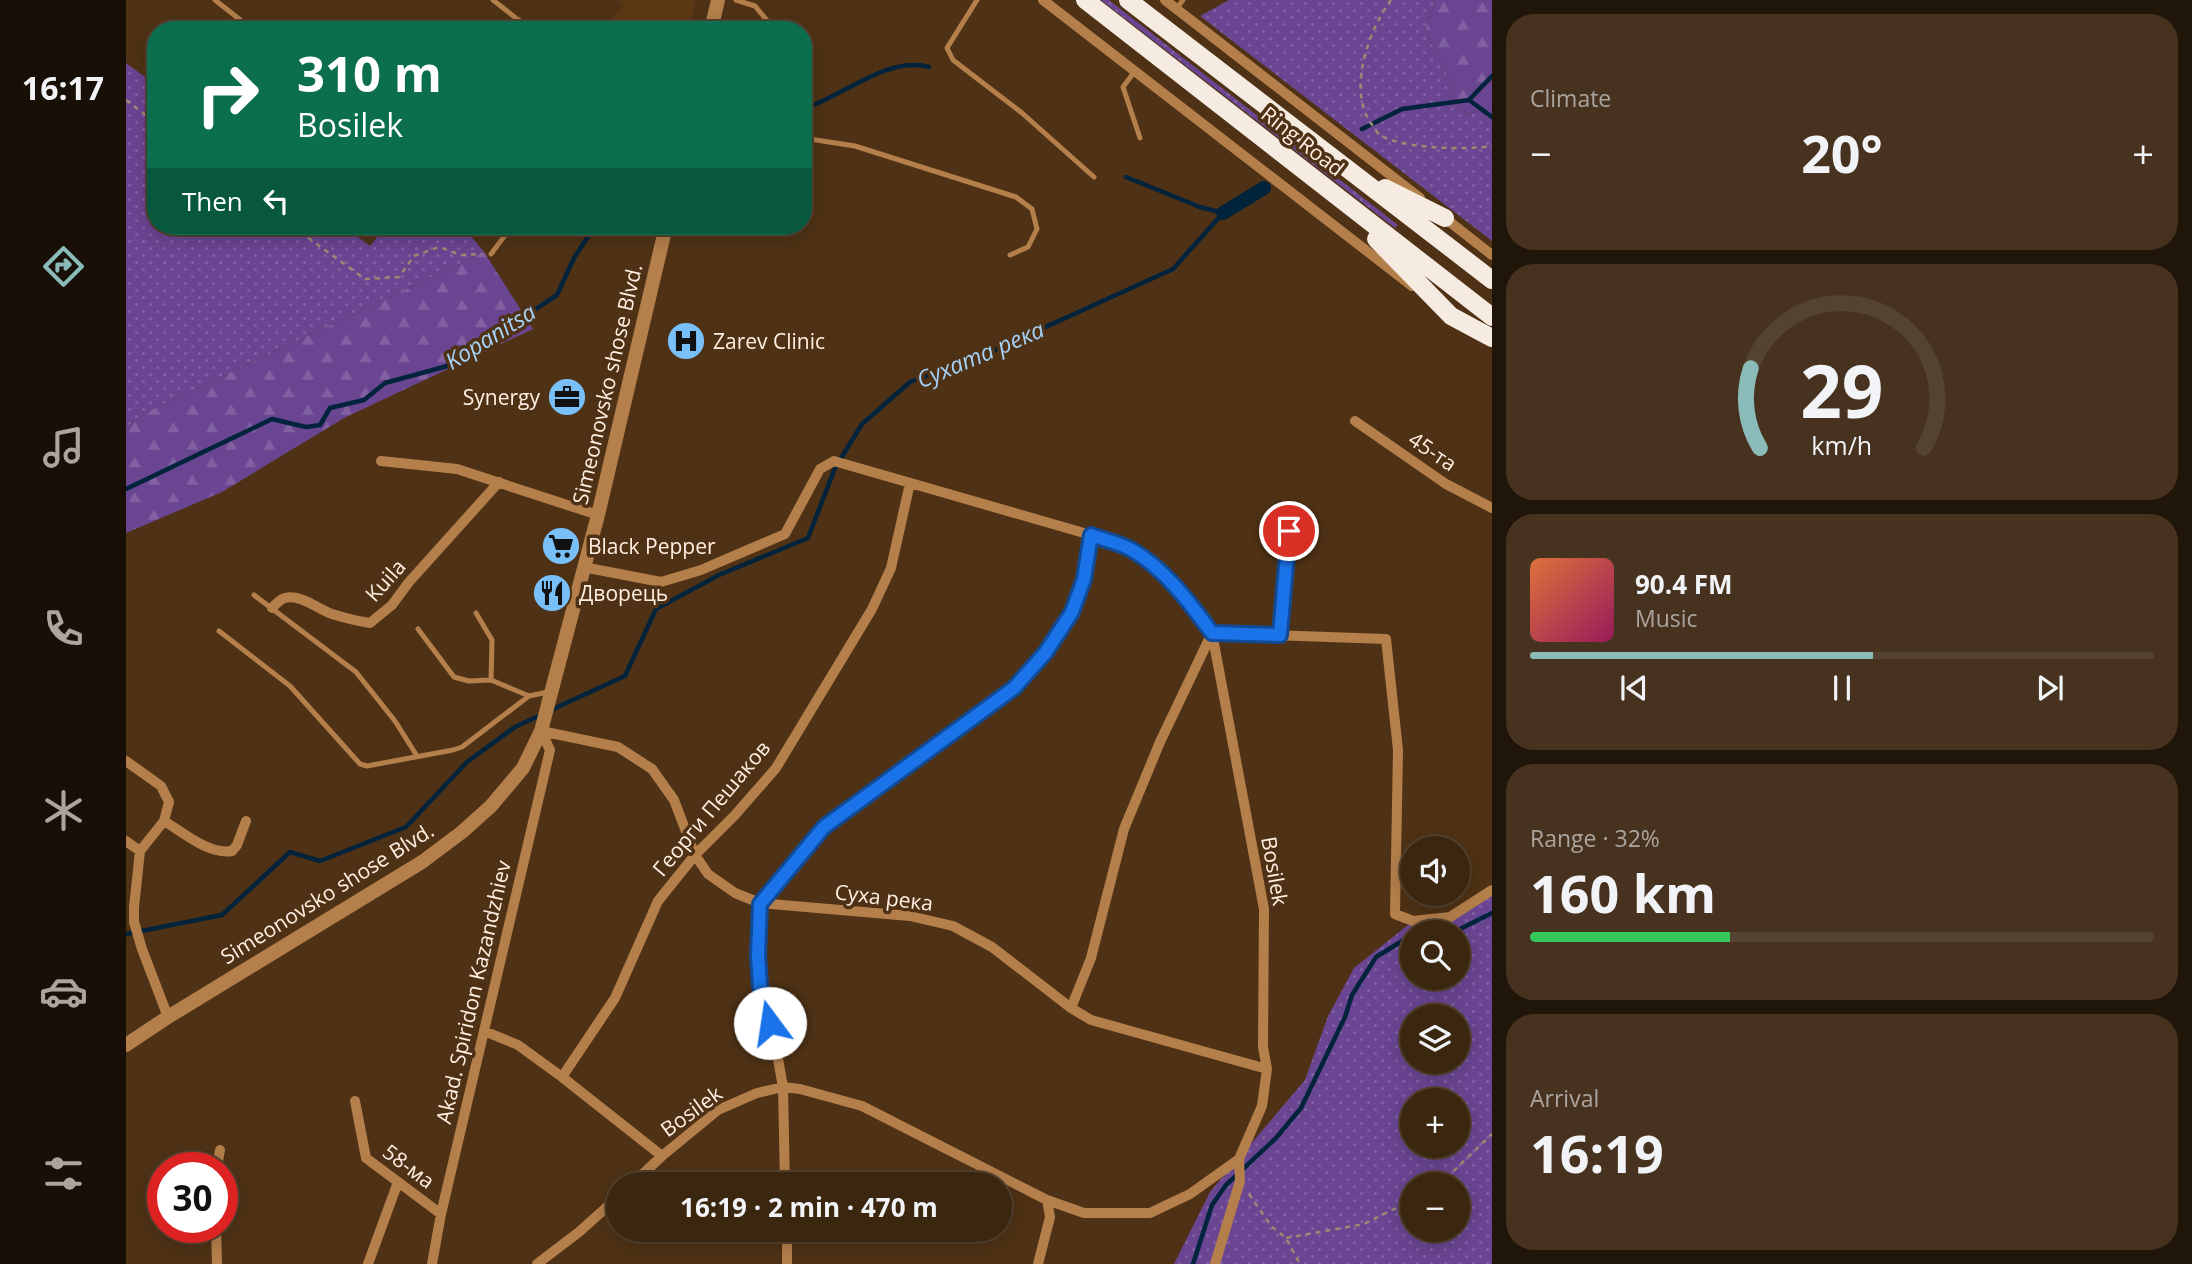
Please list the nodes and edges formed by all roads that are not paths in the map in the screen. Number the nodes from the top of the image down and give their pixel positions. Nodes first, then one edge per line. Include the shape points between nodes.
1 (215, 0) edge
2 (493, 0) edge
3 (718, 0) edge
4 (736, 0) edge
5 (977, 0) edge
6 (1043, 0) edge
7 (1085, 0) edge
8 (1128, 0) edge
9 (1165, 0) edge
10 (1180, 4) edge
11 (519, 20) edge
12 (242, 21) edge
13 (713, 21) edge
14 (768, 21) edge
15 (1135, 71) junction
16 (1140, 138) dead end
17 (812, 139) edge
18 (1349, 170) junction
19 (1094, 177) dead end
20 (1332, 193) junction
21 (1445, 218) junction
22 (505, 235) edge
23 (664, 235) edge
24 (491, 254) road end
25 (1010, 255) dead end
26 (1492, 255) edge
27 (1492, 280) edge
28 (1451, 316) junction
29 (1492, 317) edge
30 (1492, 338) edge
31 (1492, 348) edge
32 (1356, 421) dead end
33 (381, 461) dead end
34 (499, 482) junction
35 (910, 483) junction
36 (1492, 508) edge
37 (598, 515) junction
38 (1289, 531) dead end
39 (1091, 535) junction
40 (583, 568) junction
41 (254, 595) dead end
42 (272, 608) junction
43 (476, 613) dead end
44 (418, 629) dead end
45 (219, 631) dead end
46 (1212, 633) junction
47 (1280, 635) junction
48 (491, 680) junction
49 (550, 692) junction
50 (529, 696) junction
51 (541, 731) junction
52 (417, 756) junction
53 (126, 761) edge
54 (164, 821) junction
55 (246, 821) dead end
56 (126, 842) edge
57 (140, 851) junction
58 (695, 855) junction
59 (1492, 890) edge
60 (760, 904) junction
61 (1071, 1008) junction
62 (168, 1017) junction
63 (484, 1031) junction
64 (126, 1045) edge
65 (1267, 1069) junction
66 (562, 1077) junction
67 (783, 1087) junction
68 (355, 1101) dead end
69 (662, 1156) junction
70 (1239, 1159) junction
71 (645, 1172) edge
72 (785, 1172) edge
73 (398, 1182) junction
74 (1047, 1200) junction
75 (606, 1208) edge
76 (441, 1214) junction
77 (787, 1242) edge
78 (216, 1243) edge
79 (217, 1264) edge
80 (368, 1264) edge
81 (432, 1264) edge
82 (537, 1264) edge
83 (788, 1264) edge
84 (1038, 1264) edge
85 (1215, 1264) edge

1 - 12 lane
2 - 11 lane
3 - 13 street
4 - 14 lane via 755,6
5 - 19 lane via 947,48 953,60
6 - 15 street
7 - 20 highway, Ring Road
8 - 18 highway, Ring Road
9 - 10 street
10 - 21 street
15 - 16 lane via 1123,87
15 - 28 street
17 - 25 lane via 855,146 1016,197 1032,209 1037,229 1028,247
18 - 21 highway
18 - 27 highway, Ring Road
20 - 28 highway
20 - 29 highway, Ring Road
21 - 26 street
22 - 24 lane
23 - 37 street, Simeonovsko shose Blvd.
28 - 30 highway
28 - 31 street
32 - 36 street, 45-та via 1446,484
33 - 34 street via 457,470
34 - 37 street
34 - 42 street, Kuila via 392,605 370,623 292,598 283,598
35 - 39 street, Bosilek
35 - 40 street, Bosilek via 834,461 820,469 785,534 701,570 661,582
35 - 58 street, Георги Пешаков via 891,568 872,609 776,768
37 - 40 street, Simeonovsko shose Blvd.
38 - 47 lane
39 - 46 street, Bosilek via 1132,550 1161,572
39 - 60 street via 1084,579 1072,612 1038,662 1014,688 824,827
40 - 49 street, Simeonovsko shose Blvd.
41 - 42 lane
42 - 52 lane via 356,672
43 - 48 lane via 492,640
44 - 48 lane via 454,677
45 - 52 lane via 289,687 360,764
46 - 47 street
46 - 61 street via 1124,829 1091,958
46 - 65 street, Bosilek via 1264,909 1263,1047
47 - 59 street via 1386,639 1398,750 1395,914 1413,921 1450,917
48 - 50 lane
49 - 50 lane
49 - 51 street, Simeonovsko shose Blvd.
50 - 52 lane via 462,747
51 - 58 street, Суха река via 618,747 652,769 674,800
51 - 62 street, Simeonovsko shose Blvd. via 523,768 491,806 452,840
51 - 63 street, Akad. Spiridon Kazandzhiev via 550,750
53 - 54 street via 161,786 169,802
54 - 55 street via 222,852 237,845
54 - 57 street
56 - 57 street
57 - 62 street via 134,922
58 - 60 street, Суха река via 708,874
58 - 66 street, Георги Пешаков via 658,901 615,998
60 - 61 street, Суха река via 910,916 953,926 992,947
60 - 67 street via 760,986
61 - 65 street, Суха река via 1091,1020
62 - 64 street, Simeonovsko shose Blvd.
63 - 66 street via 518,1045
63 - 76 street, Akad. Spiridon Kazandzhiev
65 - 70 street, Bosilek via 1262,1107
66 - 69 street
67 - 69 street, Bosilek via 718,1110
67 - 72 street
67 - 74 street, Bosilek via 862,1106
68 - 73 street, 58-ма via 366,1158
69 - 71 street, Bosilek
70 - 74 street, Bosilek via 1190,1194 1150,1213 1084,1213
70 - 85 street via 1240,1181
73 - 76 street, 58-ма
73 - 80 street
74 - 84 street via 1050,1217
75 - 82 street
76 - 81 street, Akad. Spiridon Kazandzhiev
77 - 83 street
78 - 79 street

